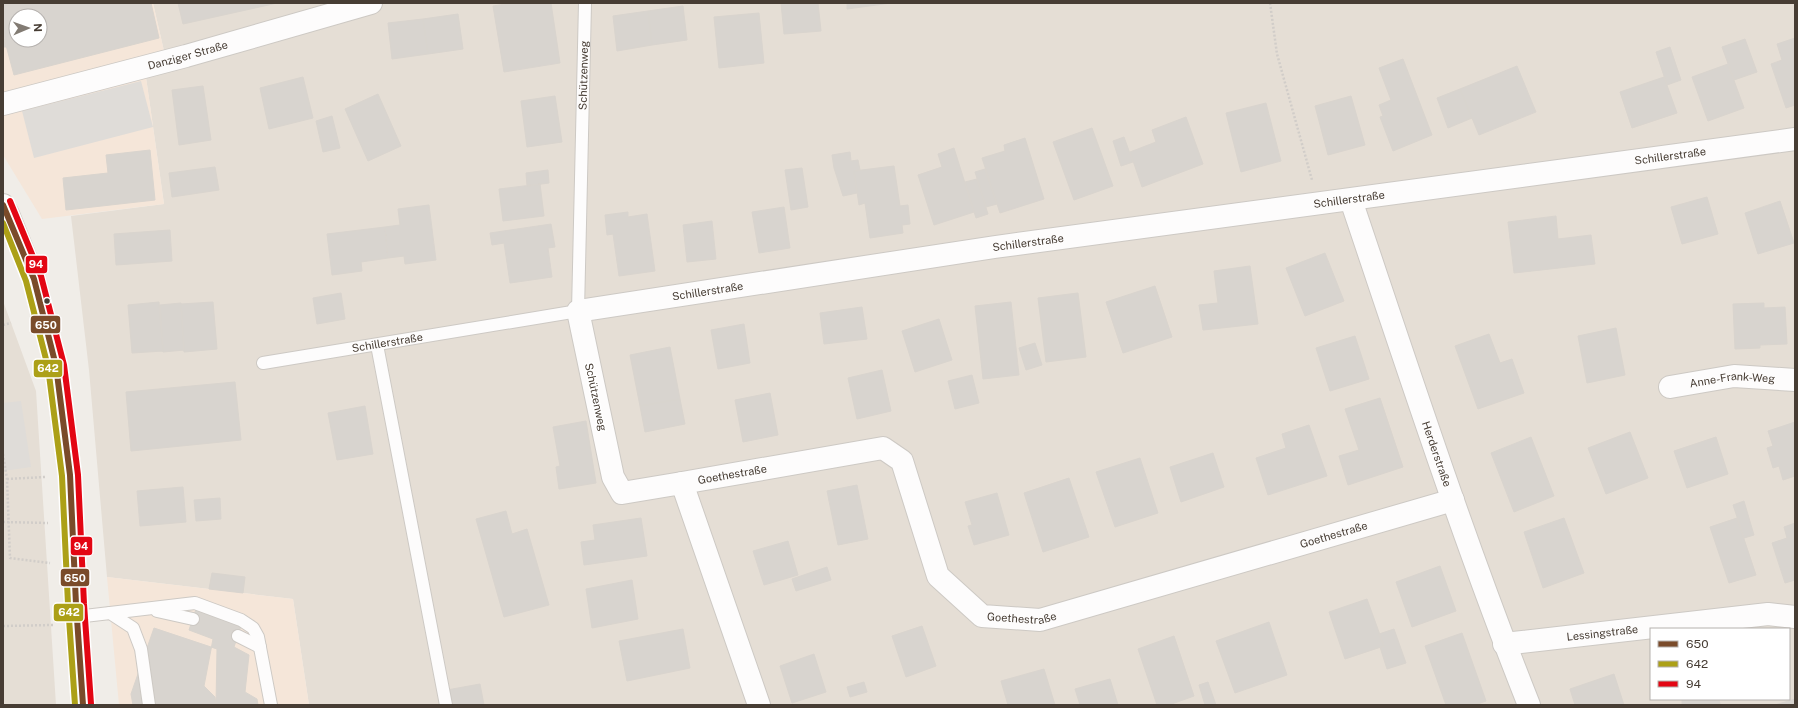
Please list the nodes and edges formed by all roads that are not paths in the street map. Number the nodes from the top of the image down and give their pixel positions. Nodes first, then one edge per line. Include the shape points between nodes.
1 (371, 3) edge
2 (585, 3) edge
3 (3, 104) edge
4 (1795, 139) edge
5 (1351, 200) junction
6 (3, 205) edge
7 (578, 311) junction
8 (377, 345) junction
9 (263, 363) dead end
10 (1795, 380) edge
11 (1670, 387) dead end
12 (682, 483) junction
13 (1453, 500) junction
14 (149, 608) junction
15 (110, 613) junction
16 (1795, 617) edge
17 (193, 619) dead end
18 (77, 620) junction
19 (238, 636) dead end
20 (1504, 644) junction
21 (260, 647) junction
22 (83, 705) edge
23 (149, 705) edge
24 (271, 705) edge
25 (446, 705) edge
26 (759, 705) edge
27 (1529, 705) edge

1 - 3 street, Danziger Straße via 186,56
2 - 7 lane, Schützenweg
4 - 5 street, Schillerstraße
5 - 7 street, Schillerstraße via 995,247
5 - 13 street, Herderstraße
6 - 18 street via 34,279 56,366 70,475
7 - 8 lane, Schillerstraße
7 - 12 street, Schützenweg via 613,477 622,493
8 - 9 lane, Schillerstraße
8 - 25 lane
10 - 11 street, Anne-Frank-Weg via 1734,376
12 - 13 street, Goethestraße via 883,448 902,461 938,576 982,616 1040,620
12 - 26 street
13 - 20 street, Herderstraße
14 - 15 lane
14 - 17 lane
14 - 21 lane via 200,604 241,620 252,628 258,637
15 - 18 lane
15 - 23 lane via 133,628 141,649
16 - 20 street, Lessingstraße via 1768,614
18 - 22 street
19 - 21 lane
20 - 27 street, Herderstraße
21 - 24 lane

